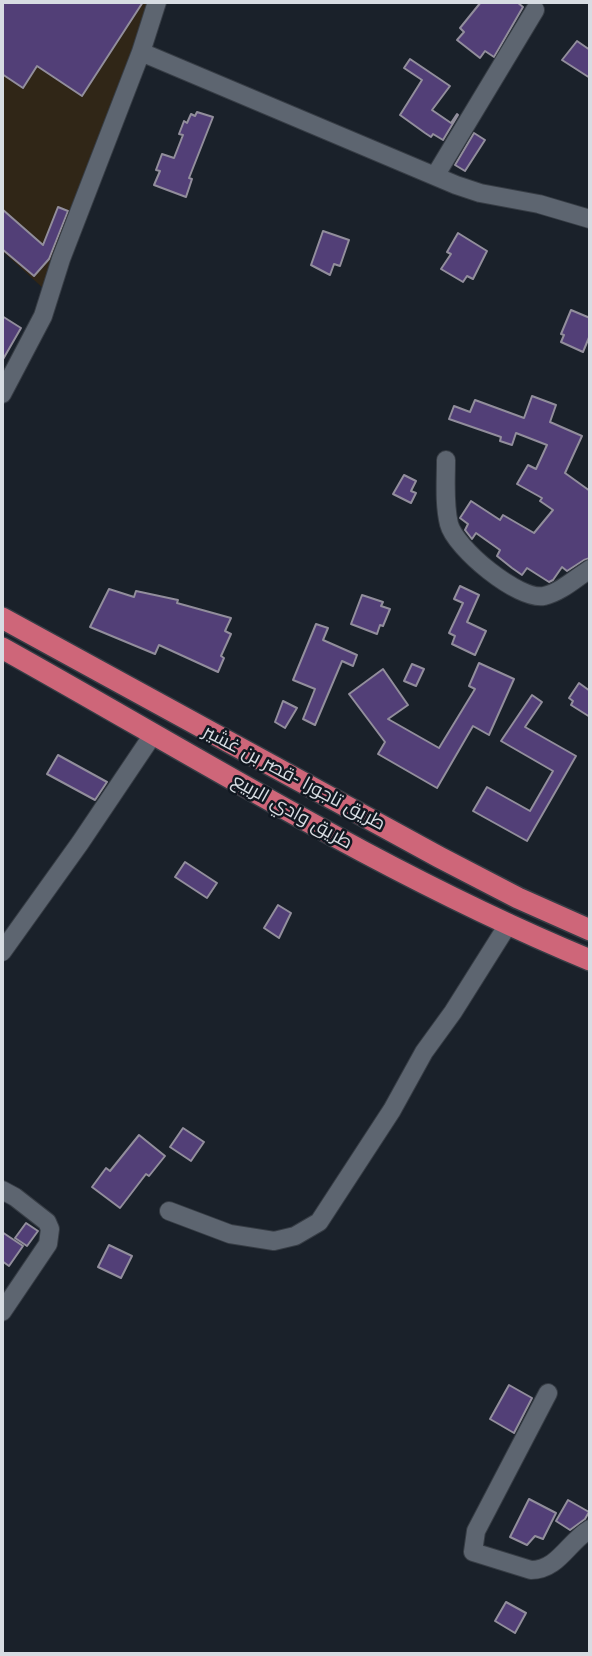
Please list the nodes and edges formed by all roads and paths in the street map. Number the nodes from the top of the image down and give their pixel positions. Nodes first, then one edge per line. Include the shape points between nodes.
1 (157, 2) edge
2 (535, 10) dead end
3 (141, 52) junction
4 (435, 176) junction
5 (590, 219) edge
6 (2, 394) edge
7 (446, 460) dead end
8 (590, 569) edge
9 (2, 618) edge
10 (2, 648) edge
11 (155, 733) junction
12 (509, 923) junction
13 (590, 930) edge
14 (2, 952) edge
15 (590, 960) edge
16 (2, 1190) edge
17 (169, 1211) dead end
18 (2, 1312) edge
19 (548, 1393) dead end
20 (590, 1530) edge

1 - 3 street
2 - 4 street
3 - 4 street
3 - 6 street via 43,316
4 - 5 street via 480,193
7 - 8 street via 452,532 506,584 540,597
9 - 13 highway, طريق تاجورا -قصر بن غشير via 439,857
10 - 11 highway, طريق وادي الربيع
11 - 12 highway, طريق وادي الربيع via 342,841
11 - 14 street
12 - 15 highway, طريق وادي الربيع
12 - 17 street via 319,1222 295,1236 274,1241 230,1234
16 - 18 street via 47,1222 50,1237
19 - 20 street via 476,1531 473,1552 540,1570 551,1566

